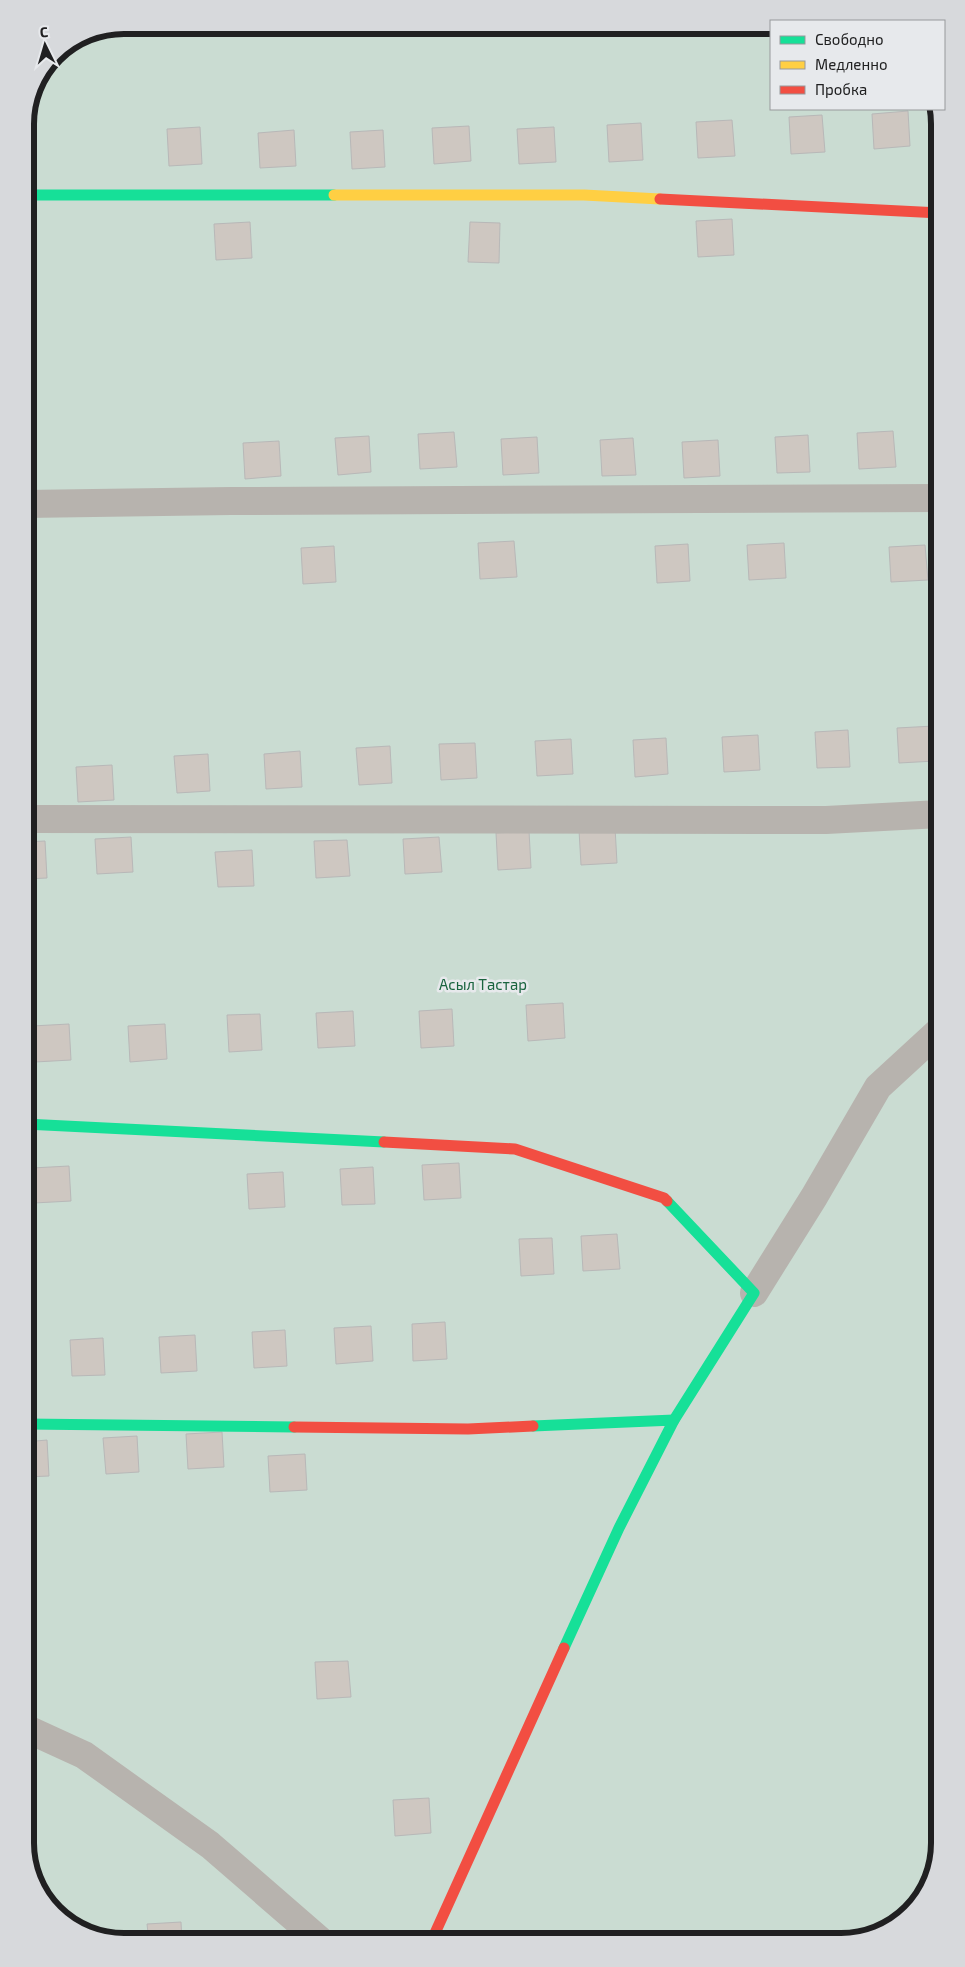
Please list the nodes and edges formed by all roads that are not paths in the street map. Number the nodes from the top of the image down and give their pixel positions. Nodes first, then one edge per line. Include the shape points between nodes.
1 (34, 195) edge
2 (931, 213) edge
3 (931, 498) edge
4 (34, 504) edge
5 (931, 814) edge
6 (34, 819) edge
7 (931, 1038) edge
8 (34, 1124) edge
9 (754, 1293) junction
10 (674, 1420) junction
11 (34, 1424) edge
12 (34, 1732) edge
13 (312, 1933) edge
14 (435, 1933) edge

1 - 2 street via 584,195
3 - 4 street
5 - 6 street via 826,820
7 - 9 street via 878,1086
8 - 9 street via 515,1150 664,1198
9 - 10 street
10 - 11 street via 468,1429
10 - 14 street via 619,1528
12 - 13 street via 84,1754 210,1844

